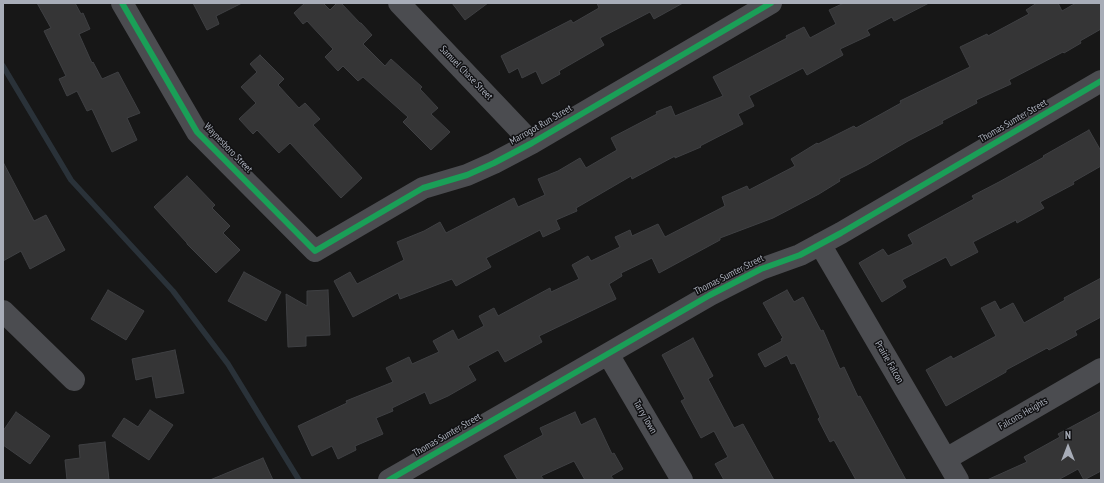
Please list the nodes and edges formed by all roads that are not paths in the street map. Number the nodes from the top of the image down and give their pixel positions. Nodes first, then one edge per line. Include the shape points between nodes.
1 (122, 3) edge
2 (399, 3) edge
3 (771, 3) edge
4 (1101, 81) edge
5 (532, 143) junction
6 (820, 244) junction
7 (315, 251) joint
8 (3, 311) edge
9 (608, 354) junction
10 (1101, 369) edge
11 (74, 380) dead end
12 (946, 459) junction
13 (389, 480) edge
14 (682, 480) edge
15 (958, 480) edge

1 - 7 street, Waynesboro Street via 197,132
2 - 5 street, Samuel Chase Street
3 - 5 street, Marrogot Run Street
4 - 6 street, Thomas Sumter Street
5 - 7 street, Marrogot Run Street via 467,175 423,188
6 - 9 street, Thomas Sumter Street via 800,255 760,269
6 - 12 street, Prairie Falcon
8 - 11 street
9 - 13 street, Thomas Sumter Street
9 - 14 street, Tarry Town
10 - 12 street, Falcons Heights
12 - 15 street, Prairie Falcon

